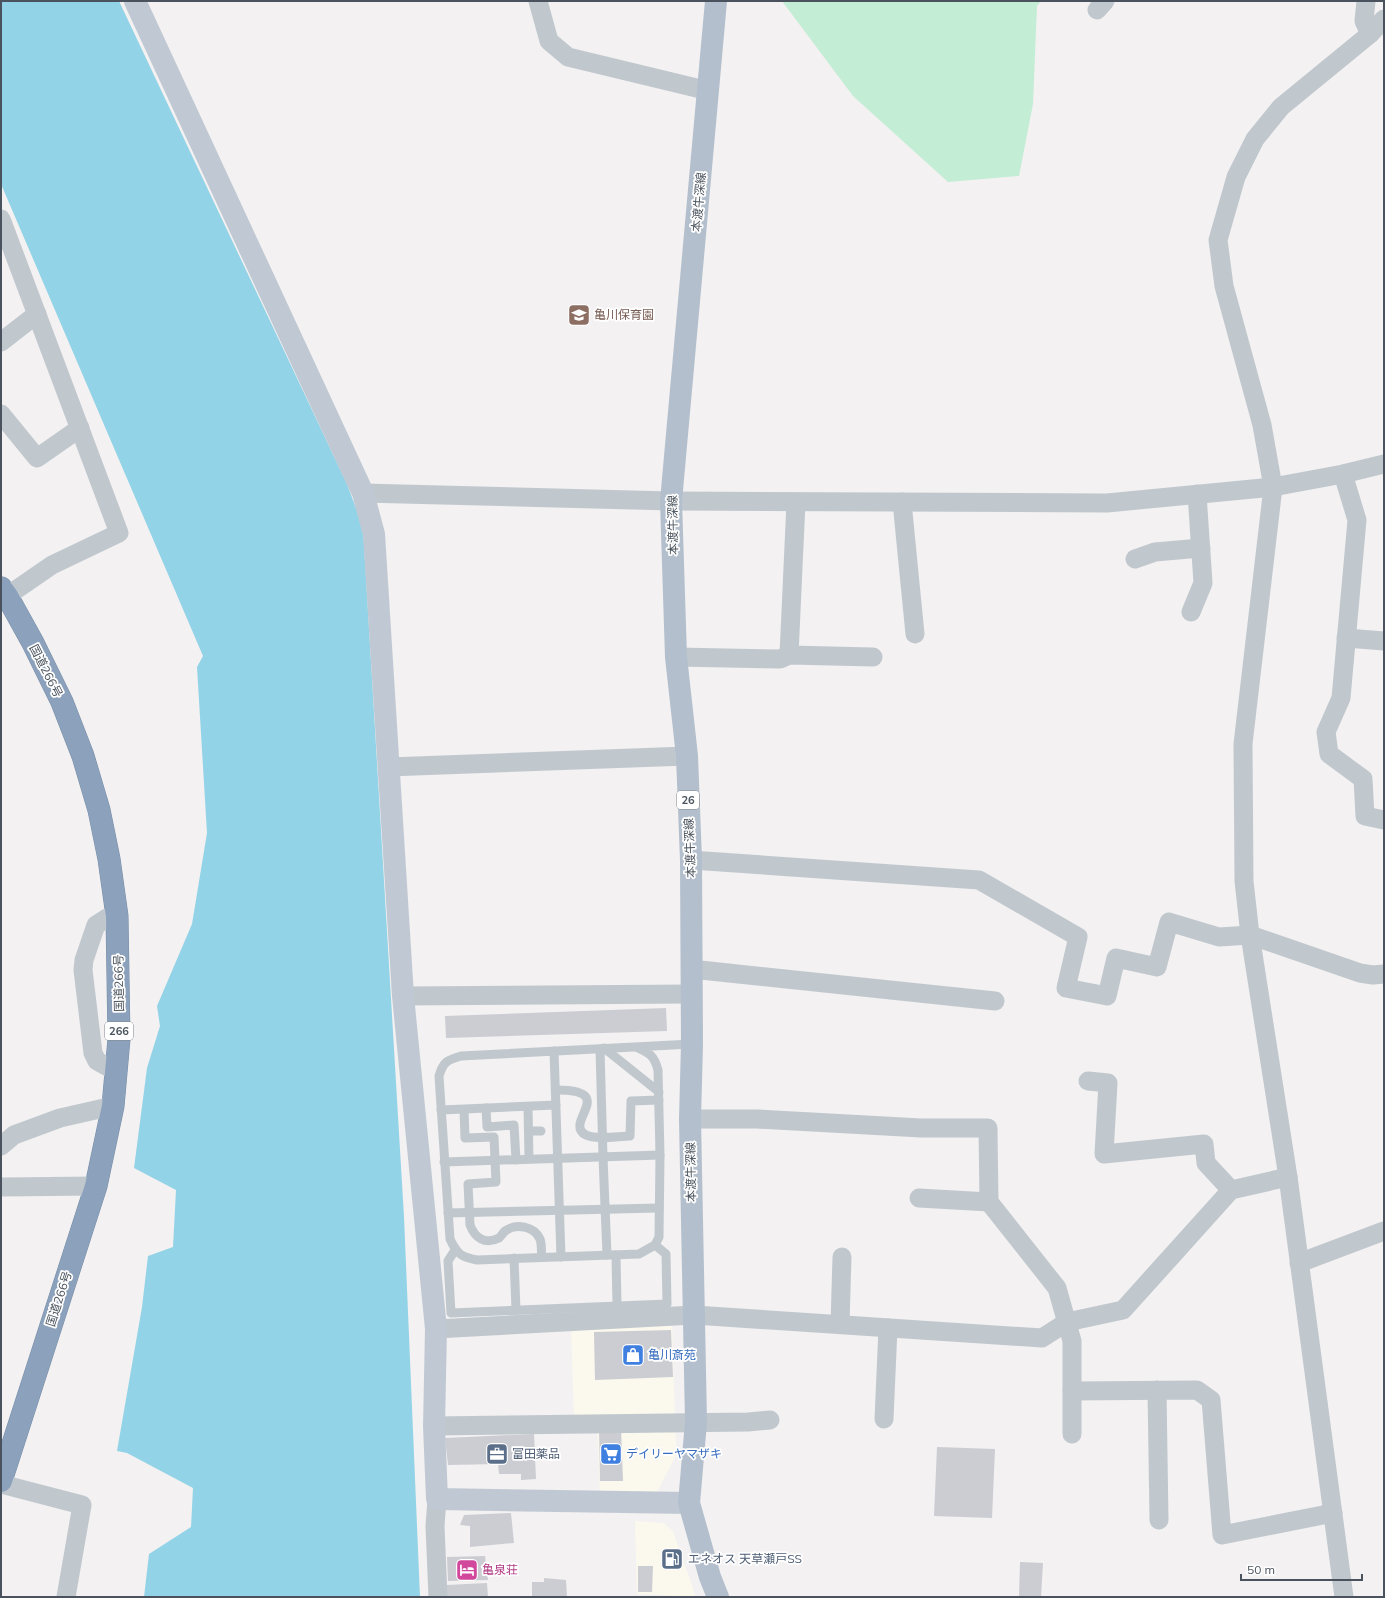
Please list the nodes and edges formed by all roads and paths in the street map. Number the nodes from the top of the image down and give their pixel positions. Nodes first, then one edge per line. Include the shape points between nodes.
1 (135, 1) edge
2 (538, 1) edge
3 (716, 1) edge
4 (1366, 1) edge
5 (1384, 18) edge
6 (1370, 34) junction
7 (709, 91) junction
8 (1, 219) edge
9 (37, 314) junction
10 (1, 342) edge
11 (1, 414) edge
12 (80, 428) junction
13 (1384, 464) edge
14 (1343, 474) junction
15 (1273, 487) junction
16 (363, 494) junction
17 (1197, 494) junction
18 (671, 501) junction
19 (796, 502) junction
20 (902, 502) junction
21 (1200, 548) junction
22 (1135, 559) dead end
23 (4, 592) edge
24 (1191, 612) dead end
25 (915, 634) dead end
26 (1346, 638) junction
27 (1384, 641) edge
28 (789, 655) junction
29 (676, 657) junction
30 (873, 657) dead end
31 (687, 756) junction
32 (388, 767) junction
33 (1384, 820) edge
34 (691, 860) junction
35 (117, 916) junction
36 (1250, 935) junction
37 (691, 969) junction
38 (1384, 974) edge
39 (691, 994) junction
40 (403, 996) junction
41 (994, 1001) dead end
42 (692, 1044) junction
43 (636, 1047) junction
44 (602, 1048) junction
45 (554, 1051) junction
46 (117, 1072) junction
47 (1088, 1081) dead end
48 (556, 1090) junction
49 (659, 1096) junction
50 (556, 1105) junction
51 (113, 1106) junction
52 (528, 1107) junction
53 (486, 1108) junction
54 (441, 1110) junction
55 (464, 1110) junction
56 (690, 1118) junction
57 (529, 1131) junction
58 (541, 1131) dead end
59 (602, 1137) junction
60 (1, 1146) edge
61 (660, 1155) junction
62 (603, 1157) junction
63 (529, 1159) junction
64 (558, 1159) junction
65 (495, 1160) junction
66 (516, 1160) junction
67 (444, 1162) junction
68 (1288, 1177) junction
69 (96, 1186) junction
70 (1, 1187) edge
71 (1231, 1190) junction
72 (919, 1198) dead end
73 (988, 1202) junction
74 (659, 1208) junction
75 (605, 1209) junction
76 (560, 1210) junction
77 (470, 1212) junction
78 (448, 1213) junction
79 (1384, 1231) edge
80 (655, 1245) junction
81 (455, 1250) junction
82 (612, 1255) junction
83 (561, 1257) junction
84 (842, 1257) dead end
85 (514, 1258) junction
86 (542, 1258) junction
87 (1299, 1263) junction
88 (617, 1306) junction
89 (516, 1310) junction
90 (694, 1315) junction
91 (1067, 1322) junction
92 (840, 1324) junction
93 (888, 1328) junction
94 (436, 1329) junction
95 (1157, 1390) junction
96 (1072, 1391) junction
97 (884, 1419) dead end
98 (770, 1420) dead end
99 (696, 1422) junction
100 (434, 1426) junction
101 (1072, 1434) dead end
102 (1, 1481) edge
103 (1, 1484) edge
104 (437, 1499) junction
105 (689, 1503) junction
106 (1333, 1513) junction
107 (1160, 1520) dead end
108 (66, 1597) edge
109 (438, 1597) edge
110 (718, 1597) edge
111 (1344, 1597) edge

1 - 16 street
2 - 7 street via 548,41 568,57
3 - 7 main road, 本渡牛深線 / 26
4 - 6 street via 1364,21
5 - 6 street
6 - 15 street via 1281,107 1256,139 1236,177 1218,240 1224,286 1262,425
7 - 18 main road, 本渡牛深線 / 26
8 - 9 street
9 - 10 street
9 - 12 street
11 - 12 street via 37,458
12 - 23 street via 119,533 52,565
13 - 14 street
14 - 15 street
14 - 26 street via 1357,520
15 - 17 street
15 - 36 street via 1243,744 1244,882
16 - 18 street
16 - 32 street via 374,534
17 - 20 street via 1107,503
17 - 21 street
18 - 19 street
18 - 29 main road, 本渡牛深線 / 26
19 - 20 street
19 - 28 street
20 - 25 street
21 - 22 street via 1155,552
21 - 24 street via 1203,583
23 - 35 highway, 国道266号 / 266 via 62,702 83,756 105,838
26 - 27 street
26 - 33 street via 1341,698 1326,732 1329,754 1362,779 1365,816
28 - 29 street via 780,659
28 - 30 street
29 - 31 main road, 本渡牛深線 / 26
31 - 32 street
31 - 34 main road, 本渡牛深線 / 26
32 - 40 street
34 - 36 street via 979,880 1078,937 1066,988 1107,996 1116,958 1157,967 1169,922 1219,937
34 - 37 main road, 本渡牛深線 / 26
35 - 46 highway, 国道266号 / 266
35 - 46 street via 107,918 96,925 83,970 93,1053 97,1061
36 - 38 street via 1360,973
36 - 68 street
37 - 39 main road, 本渡牛深線 / 26
37 - 41 street
39 - 40 street
39 - 42 main road, 本渡牛深線 / 26
40 - 94 street
42 - 43 lane
42 - 56 main road, 本渡牛深線 / 26
43 - 44 lane
43 - 49 lane via 656,1060
44 - 45 lane
44 - 49 lane
44 - 59 lane
45 - 48 lane
45 - 54 lane via 461,1056 449,1059 442,1066 439,1076
46 - 51 highway, 国道266号 / 266
47 - 71 street via 1108,1083 1104,1154 1204,1144 1206,1163
48 - 50 lane
48 - 59 lane via 574,1091 585,1096 588,1103 581,1116 581,1130 586,1135
49 - 59 lane via 631,1101 630,1136
49 - 61 lane
50 - 52 lane
50 - 64 lane
51 - 60 street via 60,1118 14,1135
51 - 69 highway, 国道266号 / 266
52 - 53 lane
52 - 57 lane
53 - 55 lane
53 - 66 lane via 487,1127 514,1125
54 - 55 lane
54 - 67 lane
55 - 65 lane via 465,1138 494,1137
56 - 73 street via 920,1128 988,1128
56 - 90 main road, 本渡牛深線 / 26
57 - 58 lane
57 - 63 lane
59 - 62 lane
61 - 62 lane
61 - 74 lane
62 - 64 lane
62 - 75 lane
63 - 64 lane
63 - 66 lane
64 - 76 lane
65 - 66 lane
65 - 67 lane
65 - 77 lane via 496,1182 468,1184
67 - 78 lane
68 - 71 street
68 - 87 street
69 - 70 street
69 - 102 highway, 国道266号 / 266
71 - 91 street via 1124,1310
72 - 73 street
73 - 91 street via 1057,1288
74 - 75 lane
74 - 80 lane via 659,1237
75 - 76 lane
75 - 82 lane
76 - 77 lane
76 - 83 lane
77 - 78 lane
77 - 86 lane via 472,1231 477,1238 484,1241 492,1241 505,1231 517,1227 527,1227 535,1232 540,1240
78 - 81 lane via 450,1239
79 - 87 street
80 - 82 lane via 639,1254
80 - 88 lane via 666,1254 667,1304
81 - 85 lane via 463,1257 477,1260
81 - 89 lane via 448,1261 452,1313
82 - 83 lane
82 - 88 lane
83 - 86 lane
84 - 92 street
85 - 86 lane
85 - 89 lane
87 - 106 street
88 - 89 lane
90 - 92 street
90 - 94 street
90 - 99 main road, 本渡牛深線 / 26
91 - 93 street via 1042,1338
91 - 96 street via 1072,1341
92 - 93 street
93 - 97 street
94 - 100 street
95 - 96 street
95 - 106 street via 1197,1390 1211,1400 1222,1535
95 - 107 street
96 - 101 street
98 - 99 street
99 - 100 street
99 - 105 main road, 本渡牛深線 / 26
100 - 104 street
103 - 108 street via 82,1505
104 - 105 street
104 - 109 street via 435,1526
105 - 110 main road, 本渡牛深線 / 26
106 - 111 street

